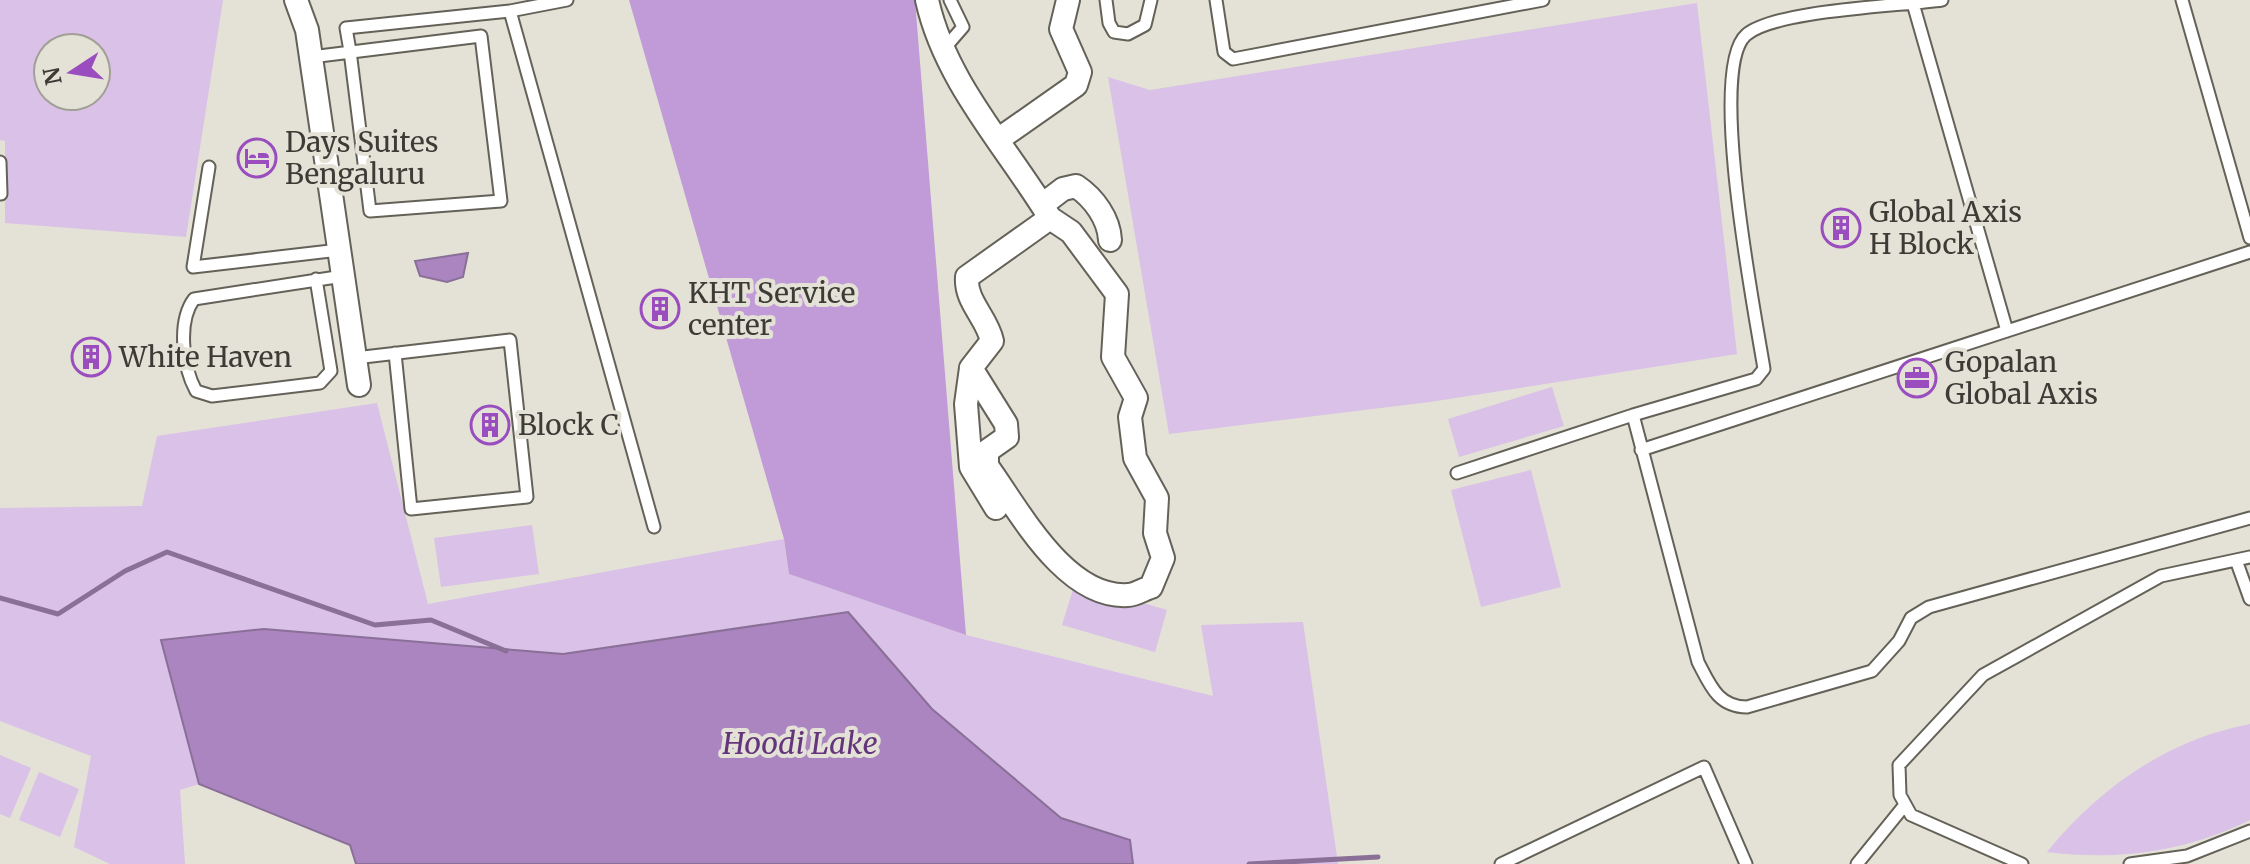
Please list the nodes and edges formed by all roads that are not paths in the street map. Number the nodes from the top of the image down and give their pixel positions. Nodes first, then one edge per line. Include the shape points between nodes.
1 (296, 0) edge
2 (567, 0) edge
3 (927, 0) edge
4 (950, 0) edge
5 (1068, 0) edge
6 (1106, 0) edge
7 (1151, 0) edge
8 (1216, 0) edge
9 (1543, 0) edge
10 (1942, 0) edge
11 (2182, 0) edge
12 (1524, 2) edge
13 (1913, 2) edge
14 (510, 11) junction
15 (943, 50) junction
16 (350, 51) junction
17 (311, 57) junction
18 (999, 139) junction
19 (0, 162) edge
20 (209, 167) dead end
21 (1, 194) edge
22 (1046, 211) junction
23 (2250, 238) edge
24 (1110, 240) dead end
25 (339, 250) junction
26 (2250, 252) edge
27 (343, 276) junction
28 (316, 279) junction
29 (2007, 331) junction
30 (395, 353) junction
31 (355, 358) junction
32 (971, 368) junction
33 (359, 385) dead end
34 (1633, 415) junction
35 (1641, 450) junction
36 (1457, 473) dead end
37 (996, 508) dead end
38 (2250, 518) edge
39 (654, 527) dead end
40 (2250, 557) edge
41 (2236, 560) junction
42 (2250, 599) edge
43 (1904, 806) junction
44 (2250, 831) edge
45 (1501, 864) edge
46 (1746, 864) edge
47 (1857, 864) edge
48 (2022, 864) edge
49 (2130, 864) edge

1 - 17 street
2 - 14 lane
3 - 15 street
4 - 15 lane via 963,27
5 - 18 street via 1061,29 1080,72 1076,85
6 - 7 lane via 1114,32 1128,34 1145,25
8 - 12 lane via 1224,52 1233,59
9 - 12 lane
10 - 13 lane
11 - 23 lane
13 - 29 lane
13 - 34 lane via 1779,20 1755,29 1738,45 1730,137 1764,369 1756,379
14 - 16 lane via 346,28
14 - 39 lane
15 - 18 street
16 - 16 lane via 481,36 501,201 370,211
16 - 17 lane
17 - 25 street
18 - 22 street
19 - 21 lane
20 - 25 lane via 193,267
22 - 24 street via 1063,189 1076,186 1109,226
22 - 32 street via 967,277 966,292 992,341
22 - 32 street via 1071,232 1117,294 1113,357 1136,398 1130,417 1135,458 1157,498 1155,533 1163,558 1151,587 1128,596 1088,587 1057,563 987,466 987,451 1007,437 1006,424
25 - 27 street
26 - 29 lane
27 - 28 lane
27 - 31 street
28 - 28 lane via 194,299 184,313 188,376 196,391 212,396 320,383 331,371
29 - 35 lane
30 - 30 lane via 510,340 527,497 411,509
30 - 31 lane
31 - 33 street
32 - 37 street via 966,404 971,467
34 - 35 lane
34 - 36 lane
35 - 38 lane via 1698,662 1715,694 1731,707 1872,671 1911,618 1929,607
40 - 41 lane
41 - 42 lane
41 - 43 lane via 2161,576 1983,675 1899,765
43 - 47 lane
43 - 48 lane via 1911,815
44 - 49 lane via 2187,856
45 - 46 lane via 1704,767

